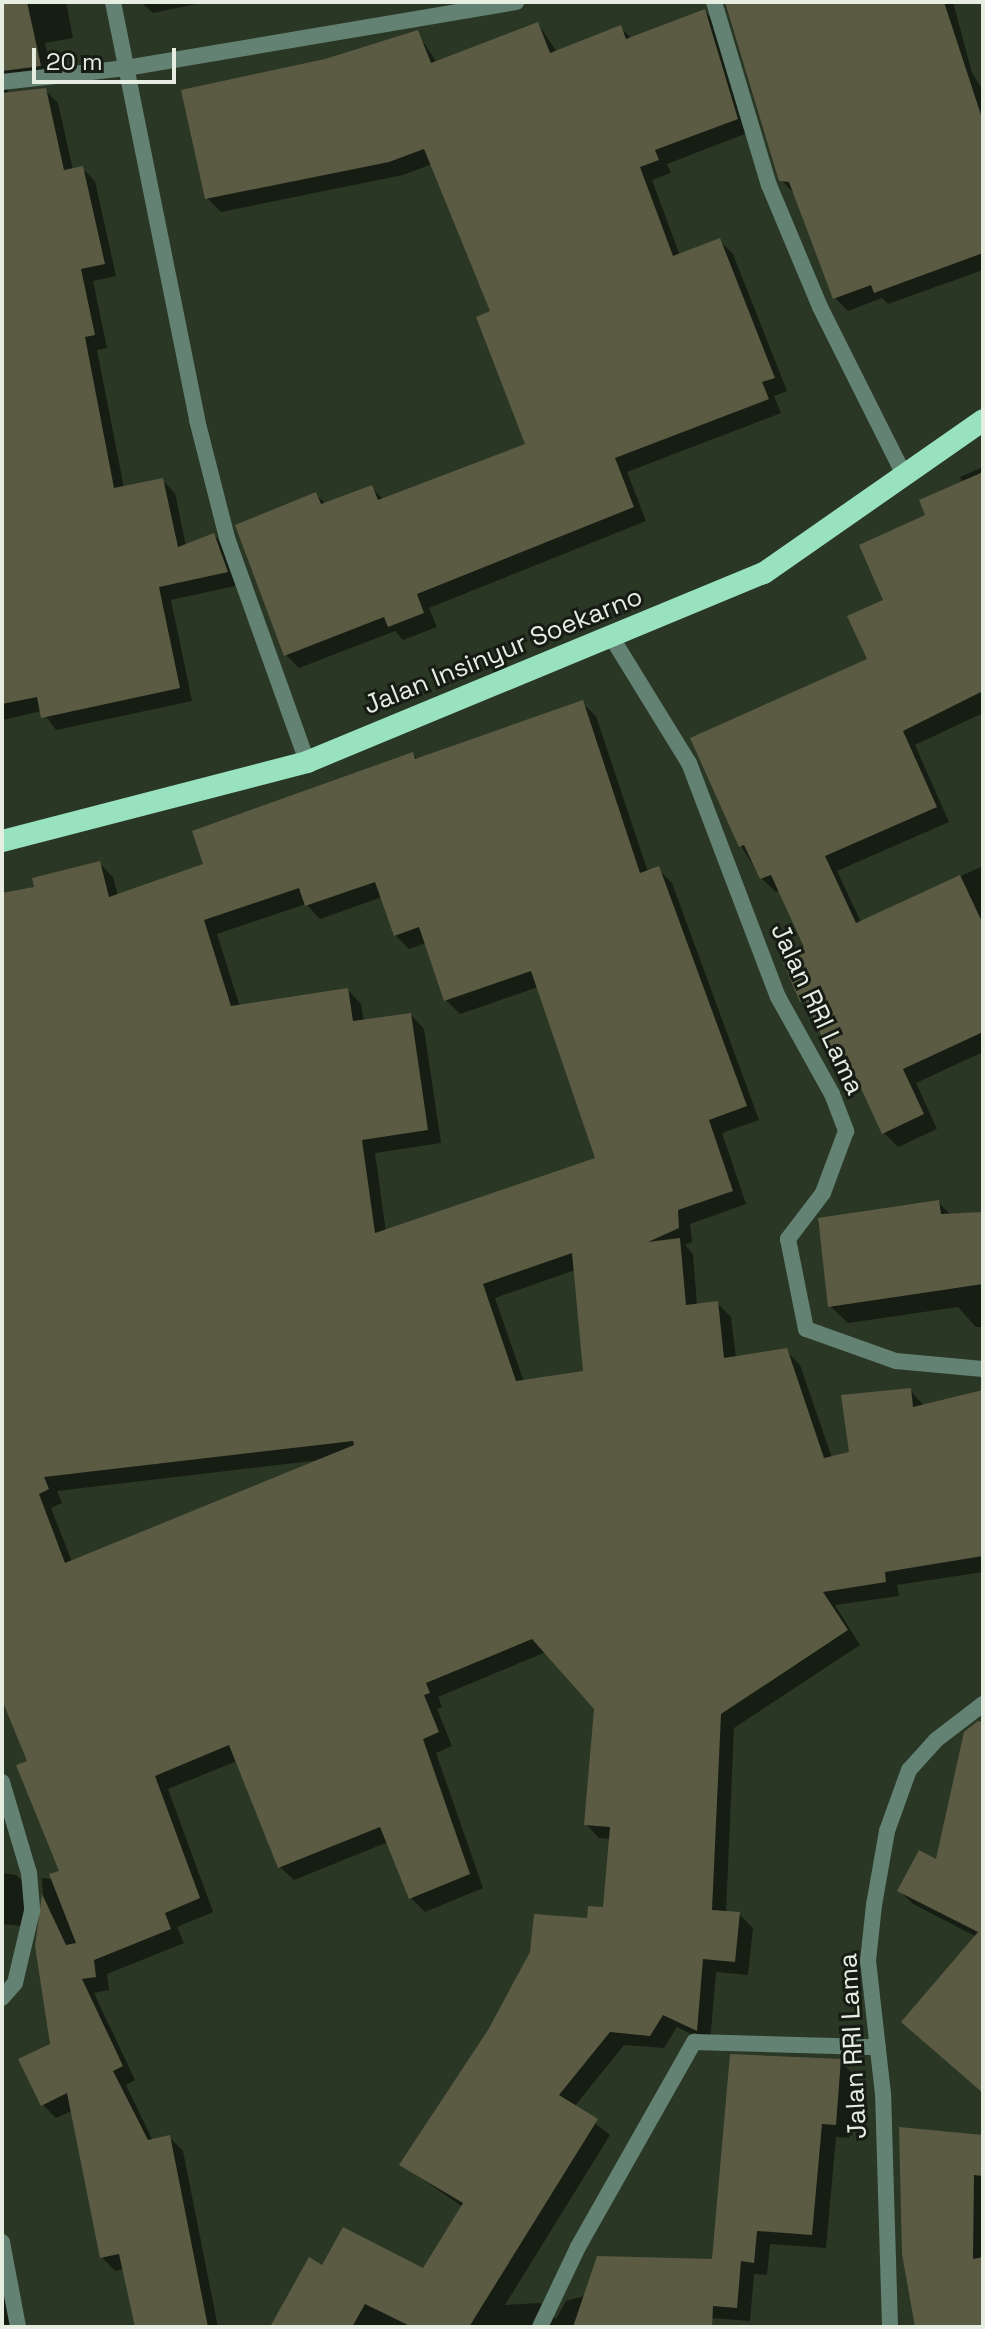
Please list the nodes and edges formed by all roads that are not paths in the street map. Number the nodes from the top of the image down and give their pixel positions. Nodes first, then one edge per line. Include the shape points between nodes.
1 (113, 2) edge
2 (516, 2) edge
3 (714, 2) edge
4 (461, 6) edge
5 (126, 68) junction
6 (2, 82) edge
7 (983, 420) edge
8 (904, 475) junction
9 (612, 638) junction
10 (307, 762) junction
11 (2, 841) edge
12 (983, 1369) edge
13 (983, 1704) edge
14 (2, 1782) edge
15 (2, 1998) edge
16 (878, 2047) junction
17 (2, 2242) edge
18 (18, 2327) edge
19 (540, 2327) edge
20 (890, 2327) edge

1 - 5 street
2 - 4 street
3 - 8 street via 769,185 820,307
4 - 5 street
5 - 6 street
5 - 10 street via 227,538
7 - 8 highway, Jalan Insinyur Soekarno
8 - 9 highway, Jalan Insinyur Soekarno via 764,573
9 - 10 highway, Jalan Insinyur Soekarno
9 - 12 street, Jalan RRI Lama via 689,763 778,997 832,1094 846,1131 823,1193 788,1239 806,1329 896,1361
10 - 11 highway, Jalan Insinyur Soekarno
13 - 16 street, Jalan RRI Lama via 936,1740 909,1770 898,1794 887,1831 868,1961
14 - 15 street via 26,1862 32,1911 15,1983
16 - 19 street via 694,2042 578,2247
16 - 20 street, Jalan RRI Lama
17 - 18 street

